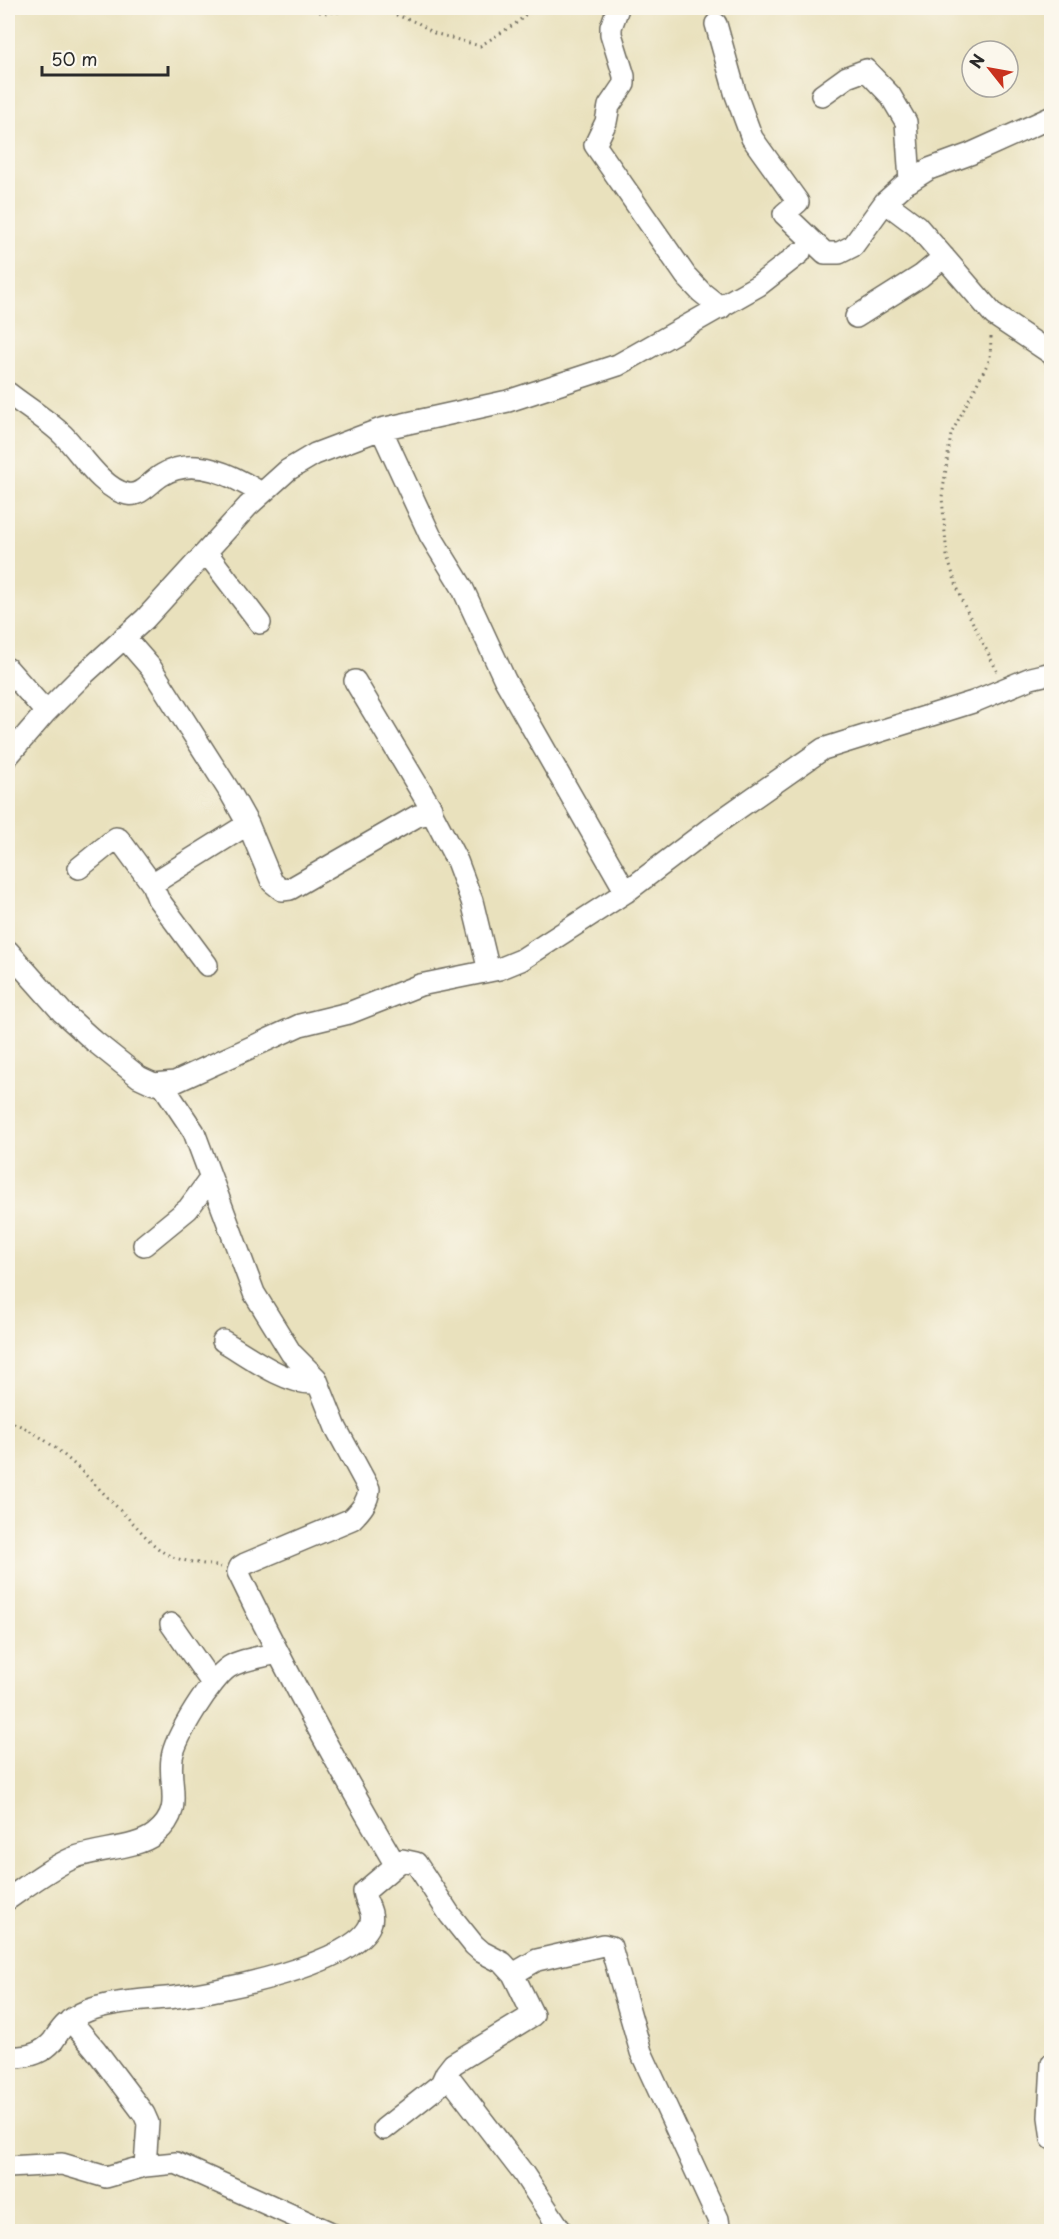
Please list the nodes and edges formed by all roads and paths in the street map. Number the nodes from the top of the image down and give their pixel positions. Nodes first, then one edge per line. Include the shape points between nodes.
1 (308, 8) edge
2 (532, 8) edge
3 (618, 8) edge
4 (716, 24) dead end
5 (822, 95) dead end
6 (1052, 117) edge
7 (910, 181) junction
8 (885, 202) junction
9 (801, 253) dead end
10 (944, 257) junction
11 (721, 308) junction
12 (994, 315) junction
13 (856, 317) dead end
14 (1052, 354) edge
15 (8, 393) edge
16 (381, 429) junction
17 (261, 493) junction
18 (206, 552) junction
19 (260, 623) dead end
20 (124, 637) junction
21 (8, 669) edge
22 (1052, 673) edge
23 (356, 681) dead end
24 (1006, 689) junction
25 (46, 712) junction
26 (8, 756) edge
27 (432, 813) junction
28 (248, 824) junction
29 (79, 868) dead end
30 (152, 884) junction
31 (626, 892) junction
32 (8, 951) edge
33 (207, 965) dead end
34 (489, 971) junction
35 (162, 1084) junction
36 (210, 1179) junction
37 (144, 1245) dead end
38 (223, 1341) dead end
39 (316, 1378) junction
40 (8, 1421) edge
41 (238, 1570) junction
42 (171, 1624) dead end
43 (277, 1653) junction
44 (212, 1683) junction
45 (395, 1864) junction
46 (8, 1899) edge
47 (513, 1974) junction
48 (70, 2020) junction
49 (8, 2057) edge
50 (1052, 2064) edge
51 (446, 2073) junction
52 (384, 2129) dead end
53 (1052, 2139) edge
54 (145, 2166) junction
55 (8, 2167) edge
56 (329, 2232) edge
57 (562, 2232) edge
58 (720, 2232) edge

1 - 2 path via 323,13 380,9 434,33 480,46 518,22
3 - 11 street via 611,27 624,84 609,106 595,145 686,276
4 - 8 street via 752,138 798,202 784,214 825,254 839,253 853,246
5 - 7 street via 847,77 866,70 890,95 906,122
6 - 7 street via 928,169
7 - 8 street
8 - 10 street via 917,226
9 - 11 street
10 - 12 street
10 - 13 street
11 - 16 street via 618,365 508,401
12 - 14 street
12 - 24 path via 990,359 951,434 942,497 946,557 962,601
15 - 17 street via 63,435 104,480 127,494 137,494 177,468 226,473
16 - 17 street via 315,454
16 - 31 street via 430,535 462,587 505,680
17 - 18 street
18 - 19 street
18 - 20 street via 145,620
20 - 25 street
20 - 28 street via 151,668
21 - 25 street
22 - 24 street
23 - 27 street
24 - 31 street via 823,749
25 - 26 street
27 - 28 street via 417,816 282,890 272,882
27 - 34 street via 472,901
28 - 30 street
29 - 30 street via 116,838
30 - 33 street via 158,899
31 - 34 street via 521,960
32 - 35 street via 62,1012 94,1041 139,1077
34 - 35 street via 420,985 349,1013 300,1025 175,1082
35 - 36 street via 194,1132
36 - 37 street via 188,1209
36 - 39 street via 254,1293 291,1353
38 - 39 street via 285,1376 306,1383 313,1383
39 - 41 street via 336,1428 367,1482 369,1497 352,1519
40 - 41 path via 59,1451 163,1552
41 - 43 street
42 - 44 street
43 - 44 street via 231,1665
43 - 45 street via 328,1751
44 - 46 street via 174,1745 171,1760 175,1793 167,1822 140,1843 72,1858
45 - 47 street via 405,1860 416,1863 474,1945
45 - 48 street via 364,1892 371,1923 363,1935 341,1952 270,1978 179,1997 101,2006
47 - 51 street via 532,2015 453,2064
47 - 58 street via 537,1960 608,1944 611,1947 641,2052 718,2219
48 - 49 street via 51,2044 38,2053
48 - 54 street via 144,2114 148,2123
50 - 53 street
51 - 52 street via 441,2084
51 - 57 street via 523,2173
54 - 55 street via 106,2177 62,2164
54 - 56 street via 176,2163

